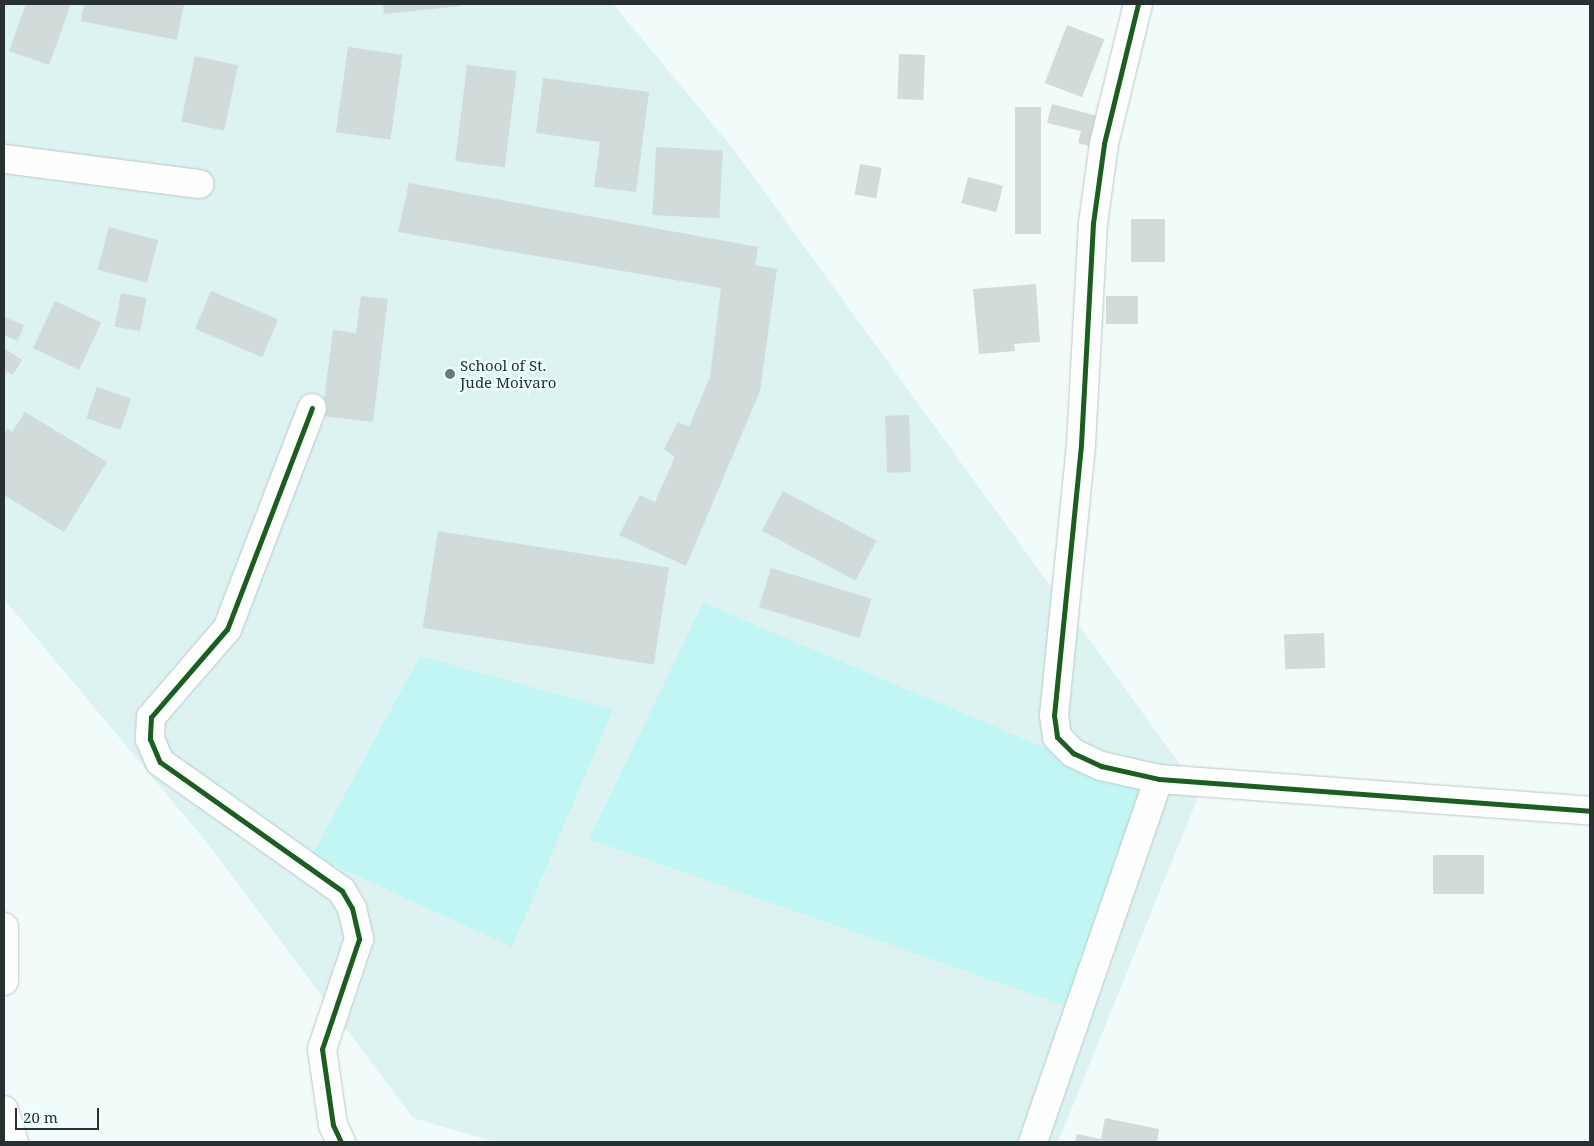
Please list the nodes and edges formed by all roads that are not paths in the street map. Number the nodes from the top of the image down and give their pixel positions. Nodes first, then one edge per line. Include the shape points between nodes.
1 (1138, 4) edge
2 (4, 159) edge
3 (199, 184) dead end
4 (312, 408) dead end
5 (1159, 779) junction
6 (1590, 811) edge
7 (4, 927) edge
8 (4, 981) edge
9 (4, 1110) edge
10 (14, 1142) edge
11 (341, 1142) edge
12 (1032, 1142) edge

1 - 5 street via 1104,144 1092,222 1081,445 1054,715 1058,737 1073,753 1101,766
2 - 3 street
4 - 11 street via 227,629 151,717 150,739 160,762 342,891 352,908 359,939 322,1049 333,1125
5 - 6 street
5 - 12 street
7 - 8 street
9 - 10 street

